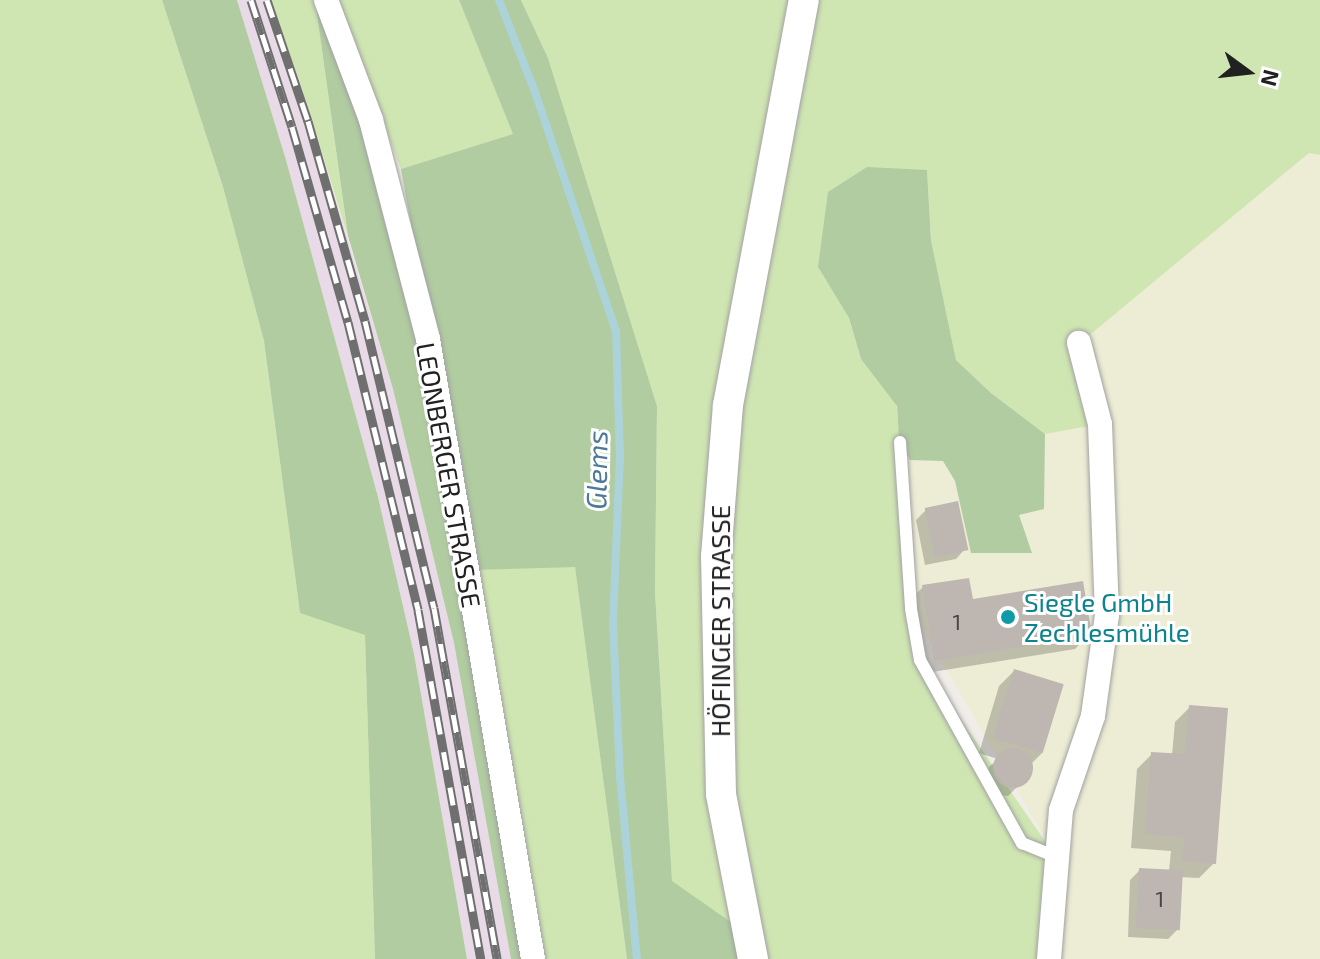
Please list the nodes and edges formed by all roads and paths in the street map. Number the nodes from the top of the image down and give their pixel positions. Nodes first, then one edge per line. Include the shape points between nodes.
1 (326, 0) edge
2 (804, 0) edge
3 (1079, 343) dead end
4 (900, 442) dead end
5 (1056, 857) junction
6 (533, 959) edge
7 (753, 959) edge
8 (1049, 959) edge

1 - 6 street, LEONBERGER STRASSE via 371,120 428,339
2 - 7 street, HÖFINGER STRASSE via 728,405 716,557 721,794
3 - 5 street via 1100,424 1107,615 1093,716 1061,810
4 - 5 lane via 911,609 920,660 1022,843
5 - 8 street

